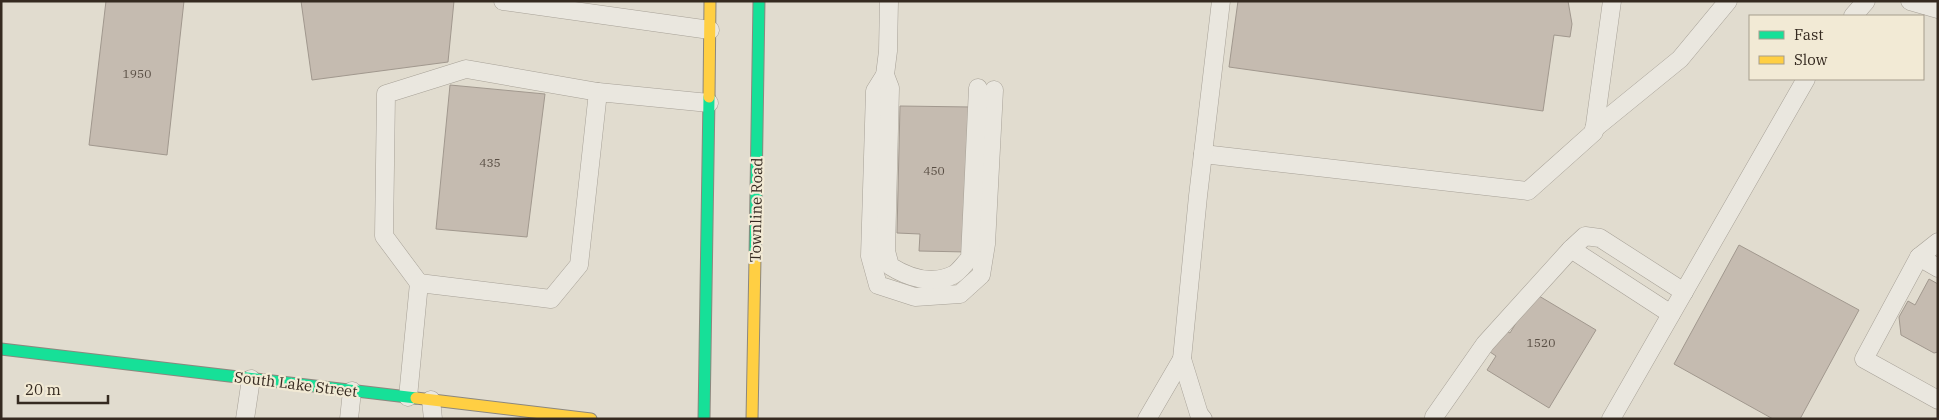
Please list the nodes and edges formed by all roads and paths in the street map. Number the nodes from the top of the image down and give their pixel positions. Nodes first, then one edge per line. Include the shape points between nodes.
1 (503, 1) edge
2 (710, 1) edge
3 (759, 1) edge
4 (889, 1) edge
5 (1221, 1) edge
6 (1612, 1) edge
7 (1728, 1) edge
8 (1866, 1) edge
9 (1910, 1) edge
10 (1938, 10) edge
11 (1854, 15) edge
12 (710, 30) junction
13 (1805, 80) edge
14 (986, 89) dead end
15 (598, 92) junction
16 (709, 103) junction
17 (1594, 129) junction
18 (1203, 154) junction
19 (1938, 242) edge
20 (1571, 248) junction
21 (1919, 257) junction
22 (1938, 268) edge
23 (420, 283) junction
24 (1684, 292) junction
25 (1672, 314) junction
26 (1, 349) edge
27 (1182, 359) junction
28 (251, 378) junction
29 (352, 391) junction
30 (408, 397) junction
31 (431, 400) junction
32 (1938, 400) edge
33 (469, 405) junction
34 (562, 417) edge
35 (1435, 418) edge
36 (245, 419) edge
37 (349, 419) edge
38 (433, 419) edge
39 (507, 419) edge
40 (591, 419) edge
41 (704, 419) edge
42 (752, 419) edge
43 (1147, 419) edge
44 (1202, 419) edge
45 (1612, 419) edge

1 - 12 lane
2 - 12 main road
3 - 42 main road, Townline Road
4 - 14 lane via 885,74 875,91 870,256 878,285 916,298 960,294 981,275 986,244
5 - 18 lane
6 - 17 lane
7 - 17 lane via 1680,59
8 - 11 lane
9 - 10 lane
12 - 16 main road
13 - 24 lane
15 - 16 lane
15 - 23 lane via 579,265 551,299
15 - 23 lane via 466,69 386,94 384,236
16 - 41 main road
17 - 18 lane via 1528,191
18 - 27 lane
19 - 21 lane
20 - 24 lane via 1585,236 1600,238
20 - 25 lane
20 - 35 lane via 1484,344
21 - 22 lane
21 - 32 lane via 1864,359
23 - 30 lane
24 - 25 lane
25 - 45 lane
26 - 28 main road, South Lake Street
27 - 43 lane
27 - 44 lane
28 - 29 main road, South Lake Street
28 - 36 lane
29 - 30 main road, South Lake Street
29 - 37 lane
30 - 31 main road, South Lake Street
31 - 33 main road, South Lake Street
31 - 38 lane
33 - 34 main road, South Lake Street
33 - 39 main road
34 - 40 main road, South Lake Street

